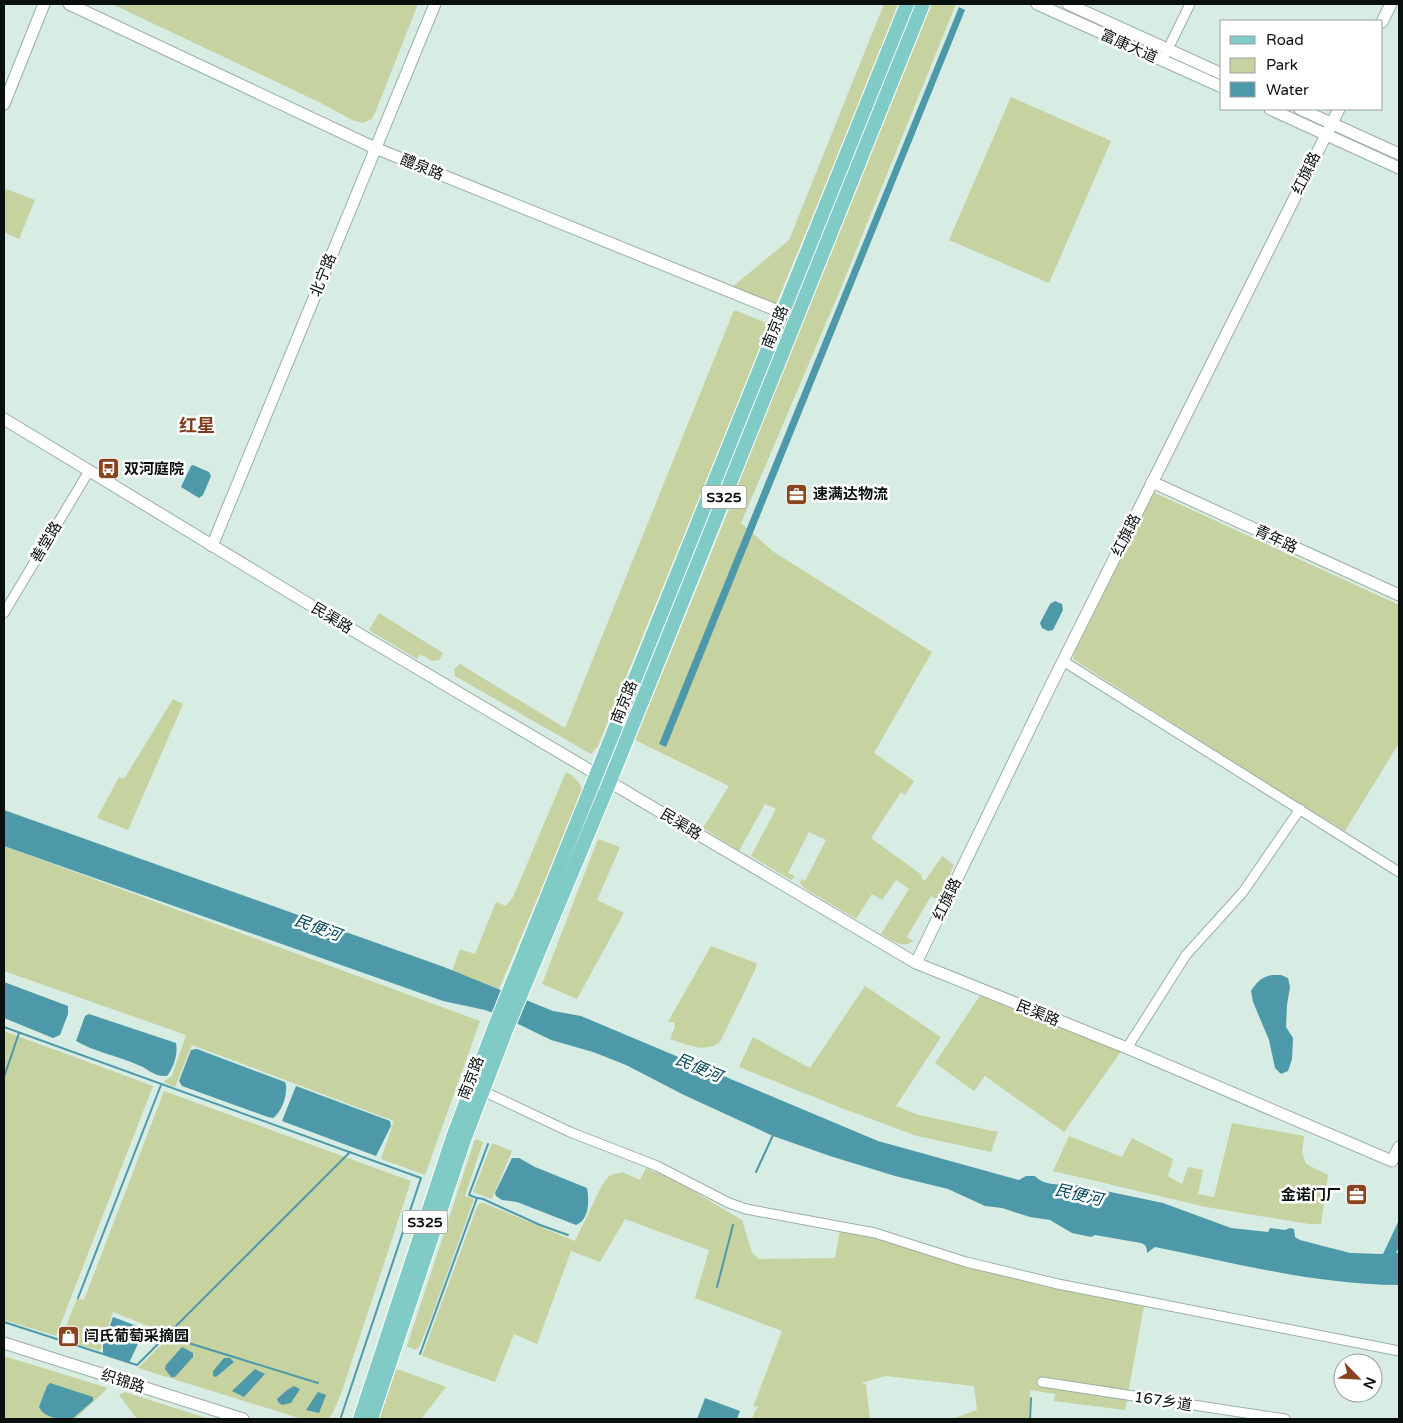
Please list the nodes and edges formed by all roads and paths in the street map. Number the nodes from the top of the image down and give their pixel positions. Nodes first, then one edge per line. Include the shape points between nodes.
1 (44, 4) edge
2 (69, 4) edge
3 (435, 4) edge
4 (908, 4) edge
5 (925, 4) edge
6 (1037, 4) edge
7 (1068, 4) edge
8 (1190, 4) edge
9 (1391, 4) edge
10 (1383, 20) edge
11 (1168, 49) junction
12 (1163, 61) junction
13 (1220, 73) edge
14 (1220, 86) edge
15 (4, 104) edge
16 (1272, 110) edge
17 (1302, 110) edge
18 (1338, 110) edge
19 (1331, 123) junction
20 (1326, 134) junction
21 (375, 148) junction
22 (1399, 154) edge
23 (1399, 168) edge
24 (783, 314) junction
25 (4, 419) edge
26 (89, 471) junction
27 (1152, 482) junction
28 (212, 546) junction
29 (1399, 596) edge
30 (4, 613) edge
31 (1063, 661) junction
32 (597, 774) junction
33 (610, 782) junction
34 (1300, 810) junction
35 (1399, 872) edge
36 (916, 964) junction
37 (517, 987) junction
38 (501, 1028) junction
39 (1127, 1048) junction
40 (483, 1091) junction
41 (1399, 1147) edge
42 (4, 1343) edge
43 (1399, 1351) edge
44 (377, 1370) junction
45 (1042, 1382) dead end
46 (243, 1419) edge
47 (354, 1419) edge
48 (360, 1419) edge
49 (371, 1419) edge
50 (1285, 1419) edge

1 - 15 street
2 - 21 street, 醴泉路
3 - 21 street, 北宁路
4 - 24 main road, 南京路 / S325
5 - 33 main road, 南京路 / S325
6 - 12 street, 富康大道
7 - 11 street, 富康大道
8 - 11 street
9 - 10 street
11 - 12 street
11 - 13 street, 富康大道
12 - 14 street, 富康大道
16 - 20 street
17 - 19 street
18 - 19 street, 红旗路
19 - 20 street, 红旗路
19 - 22 street
20 - 23 street
20 - 27 street, 红旗路
21 - 24 street, 醴泉路
21 - 28 street, 北宁路
24 - 32 main road, 南京路 / S325
25 - 26 street, 民渠路
26 - 28 street, 民渠路
26 - 30 street, 善堂路
27 - 29 street, 青年路
27 - 31 street, 红旗路
28 - 32 street, 民渠路
31 - 34 street
31 - 36 street, 红旗路
32 - 33 street, 民渠路
32 - 37 main road, 南京路 / S325
33 - 36 street, 民渠路
33 - 37 main road, 南京路 / S325
34 - 35 street
34 - 39 street via 1244,892 1186,955
36 - 39 street, 民渠路
37 - 38 main road, 南京路 / S325
38 - 40 main road, 南京路 / S325
38 - 44 main road, 南京路 / S325 via 453,1137
39 - 41 street, 民渠路 via 1392,1161
40 - 43 street via 746,1209 875,1233 966,1262 1058,1284
40 - 49 main road, 南京路 / S325
42 - 46 street, 织锦路
44 - 47 street
44 - 48 main road, 南京路 / S325
45 - 50 street, 167乡道

